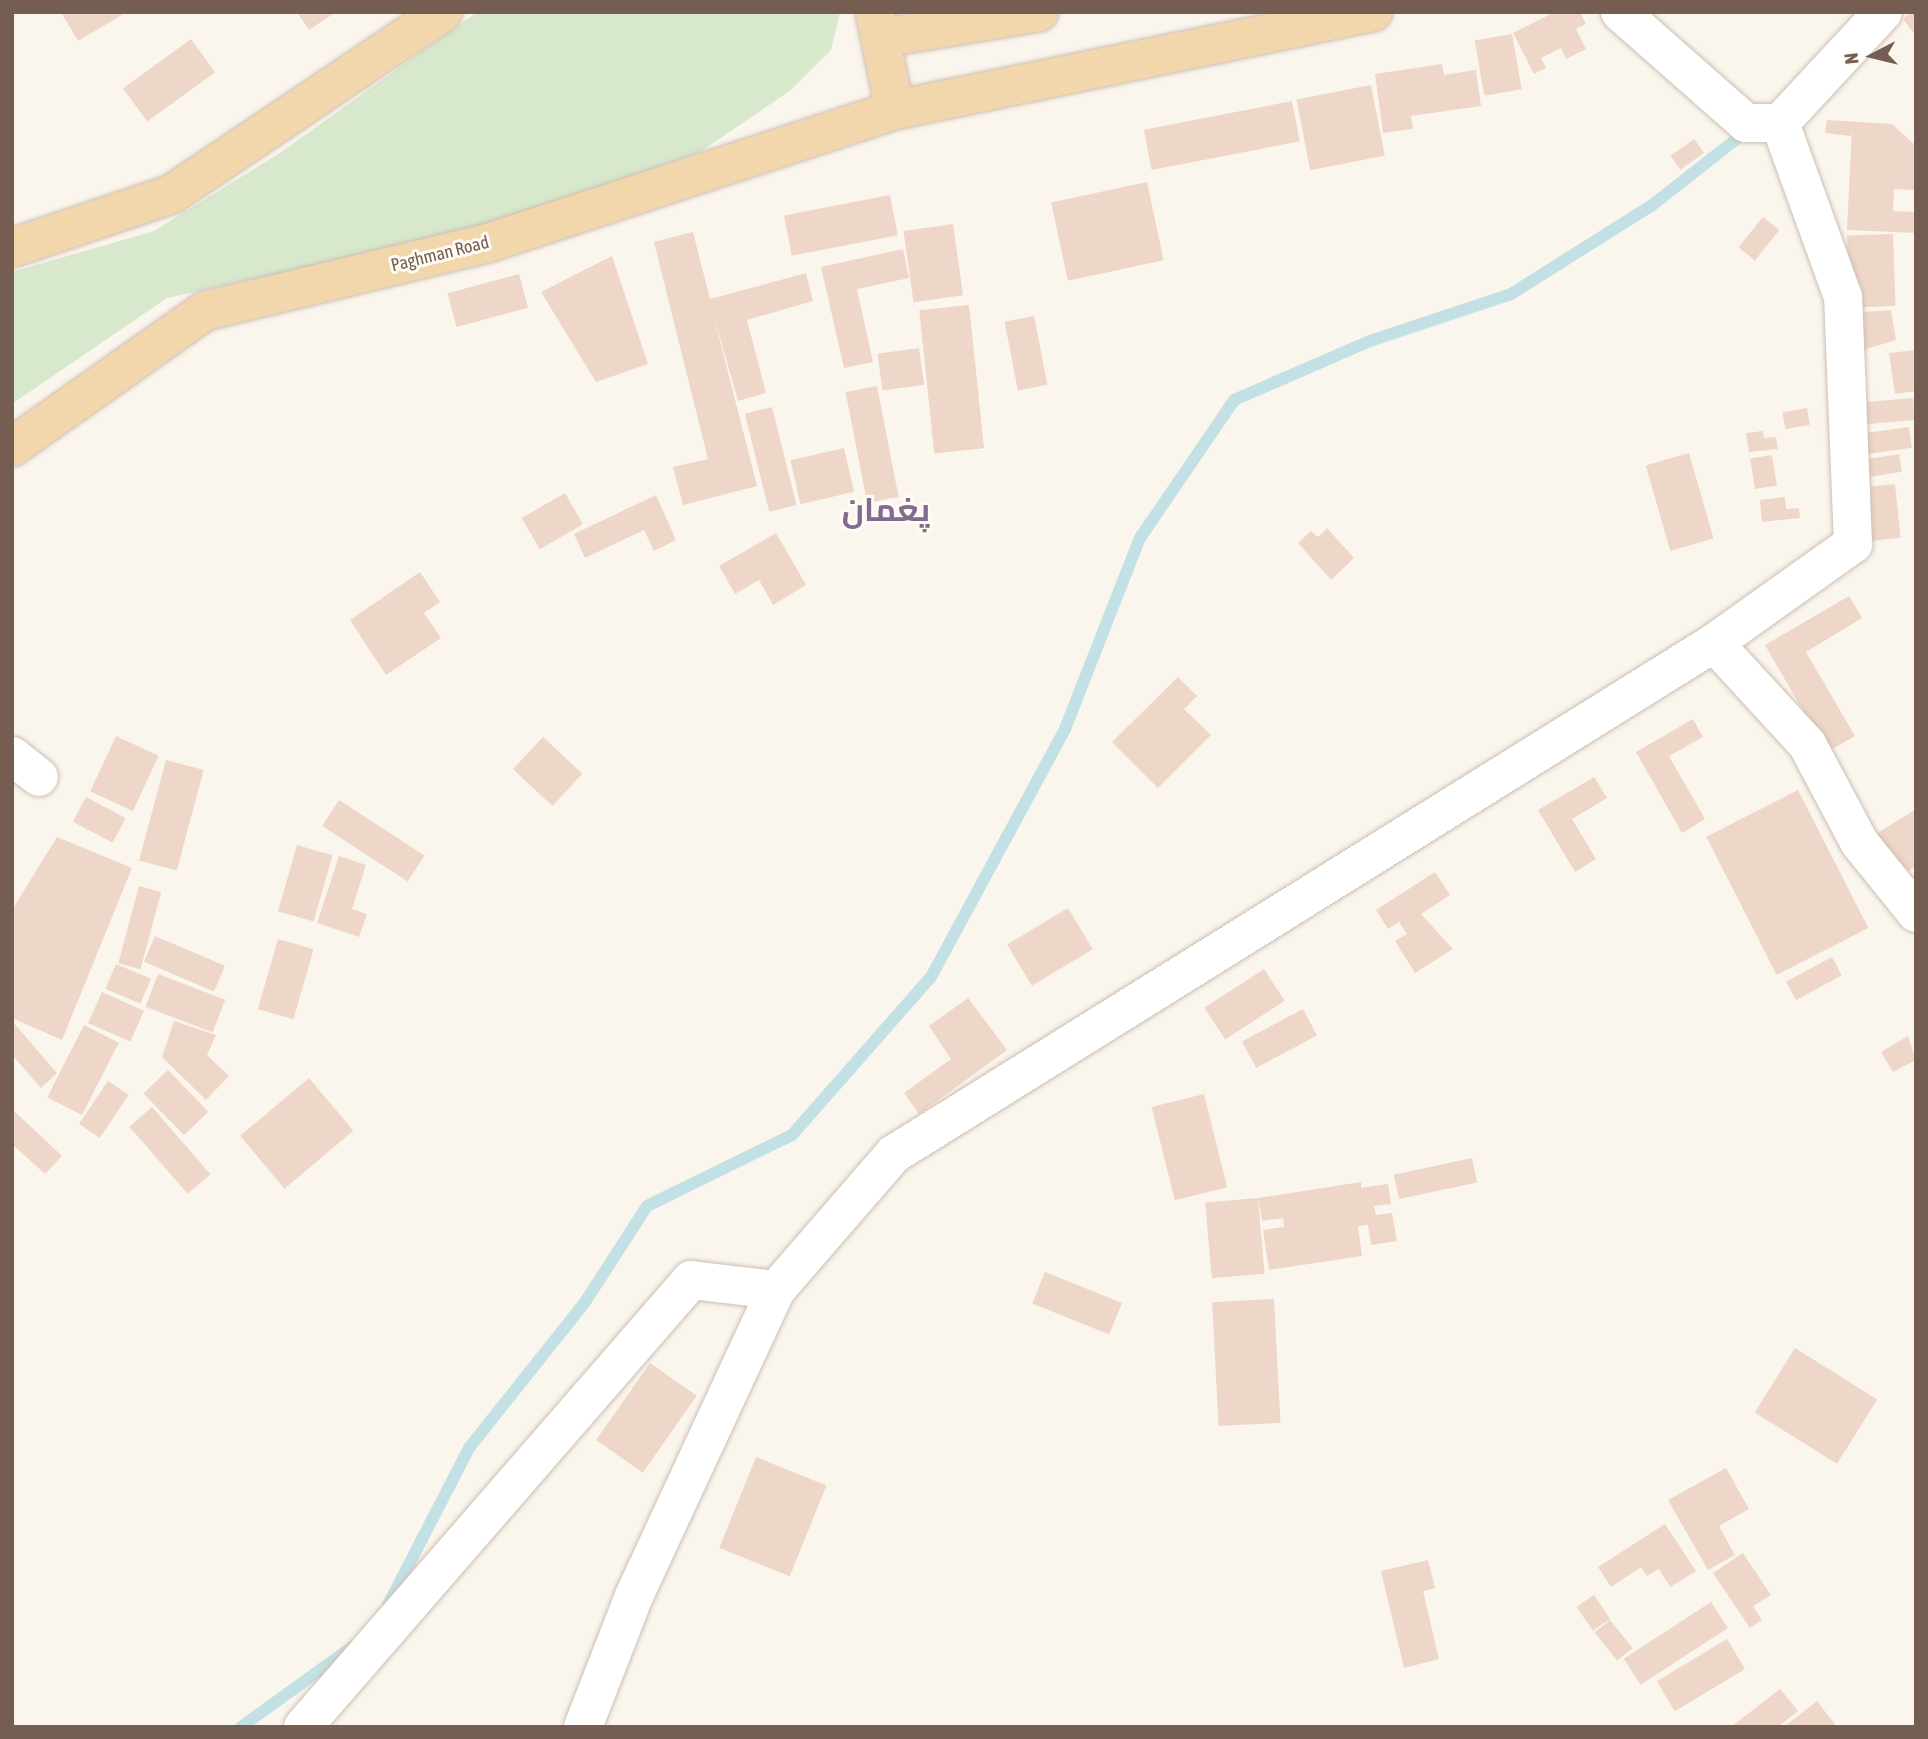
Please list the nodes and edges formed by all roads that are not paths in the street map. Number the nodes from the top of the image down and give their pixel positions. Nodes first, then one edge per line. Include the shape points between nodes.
1 (443, 12) edge
2 (1039, 12) edge
3 (1373, 12) edge
4 (1620, 12) edge
5 (1883, 12) edge
6 (878, 25) edge
7 (895, 110) junction
8 (1780, 123) junction
9 (12, 248) edge
10 (12, 447) edge
11 (1714, 643) junction
12 (1916, 913) edge
13 (776, 1290) junction
14 (303, 1727) edge
15 (583, 1727) edge

1 - 9 main road via 172,194
2 - 6 main road
3 - 7 main road, Paghman Road
4 - 8 street via 1746,123
5 - 8 street
6 - 7 main road
7 - 10 main road, Paghman Road via 485,244 205,311
8 - 11 street via 1843,297 1853,544
11 - 12 street via 1807,744 1859,842
11 - 13 street via 894,1154
13 - 14 street via 691,1280
13 - 15 street via 634,1596

